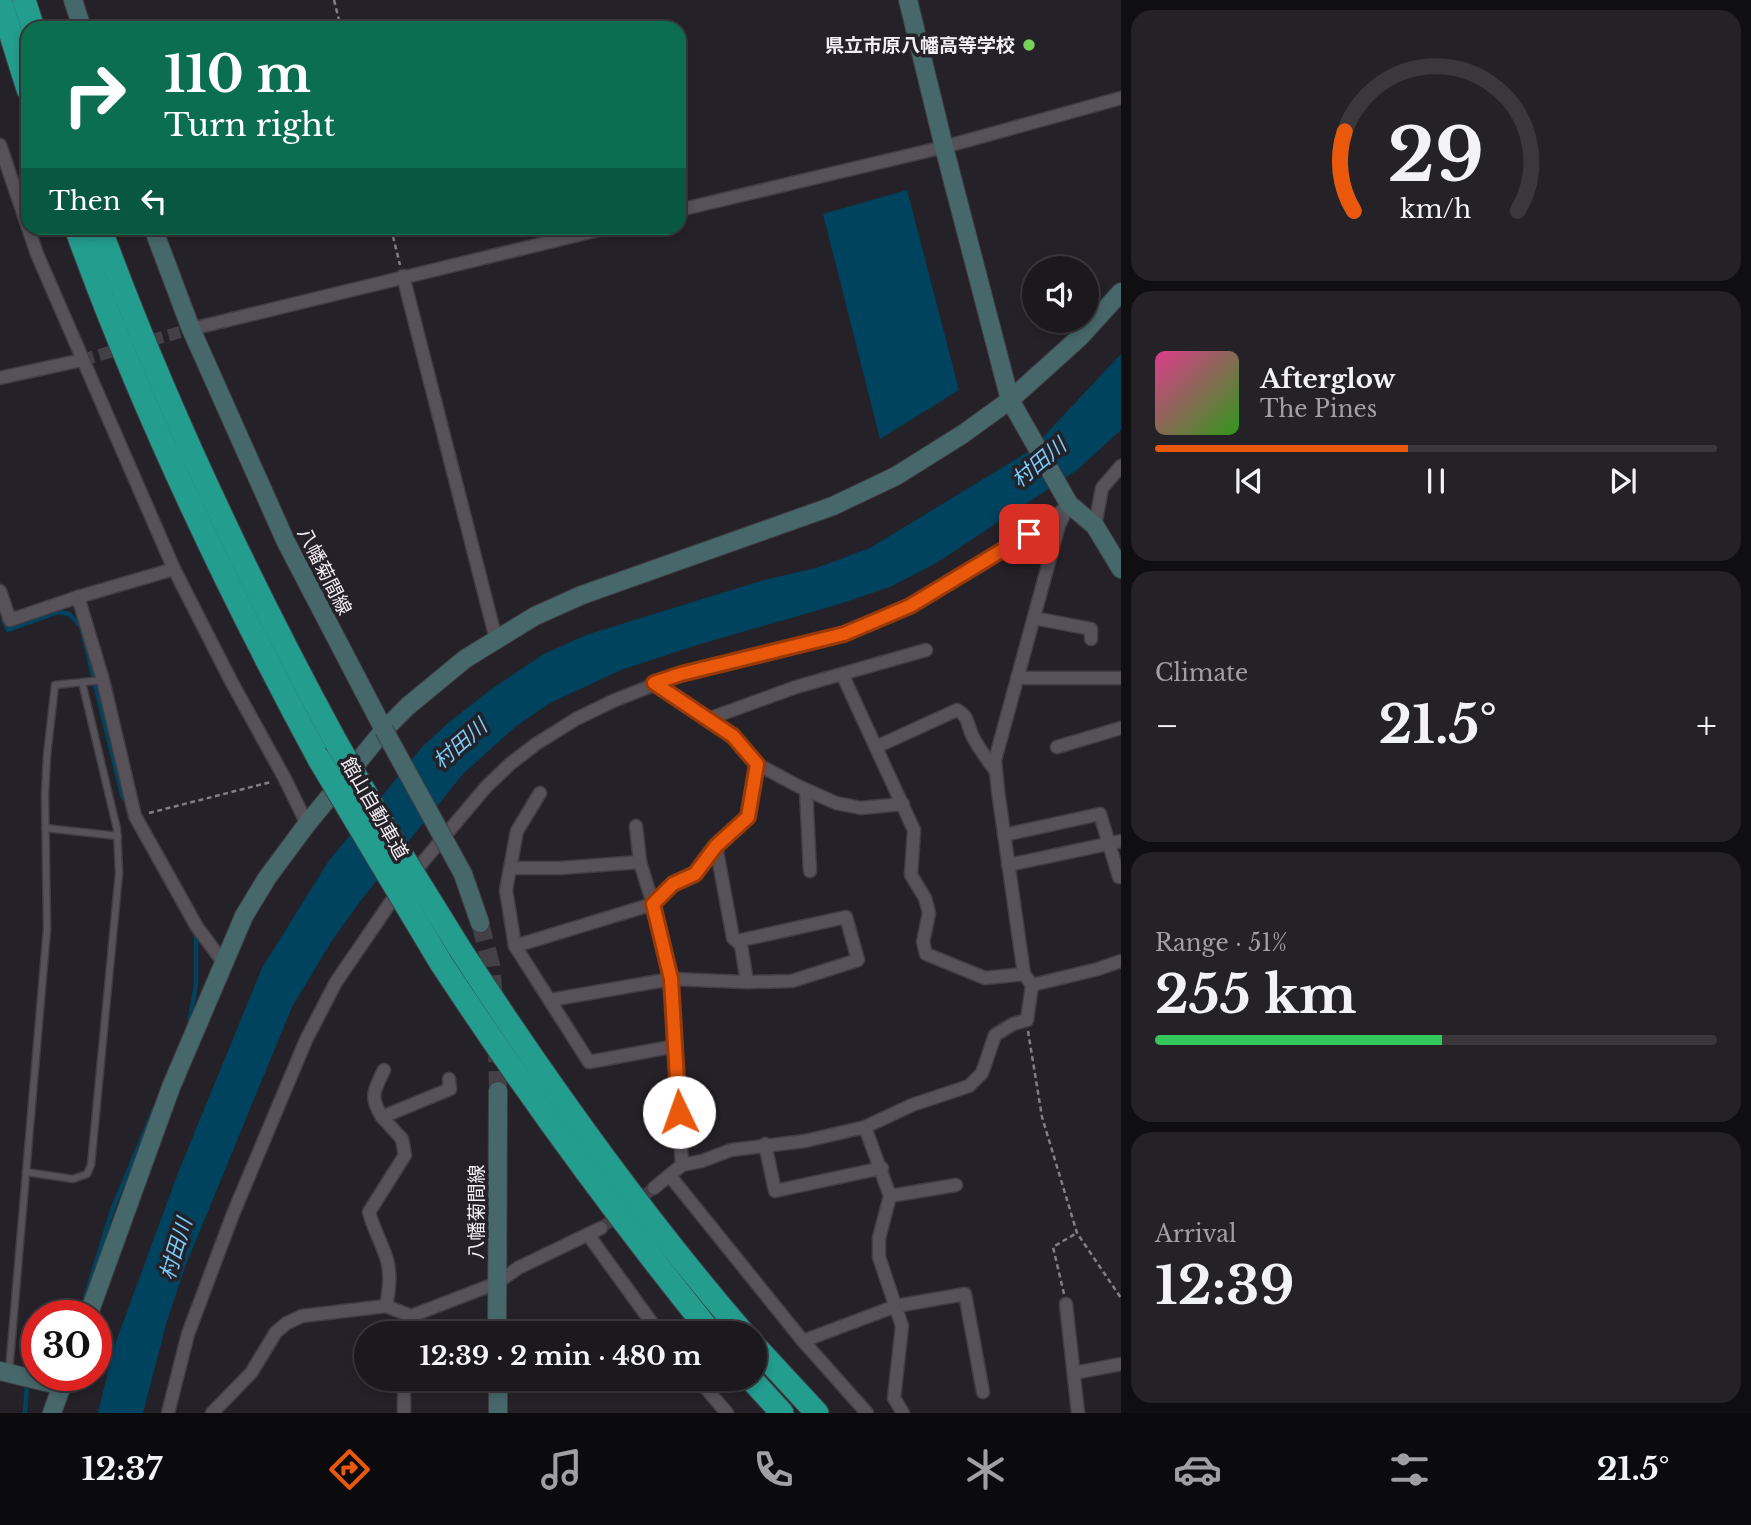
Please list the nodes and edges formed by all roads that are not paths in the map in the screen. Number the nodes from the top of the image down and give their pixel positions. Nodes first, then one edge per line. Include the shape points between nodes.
1 (0, 0) edge
2 (24, 0) edge
3 (73, 0) edge
4 (908, 0) edge
5 (31, 21) edge
6 (80, 21) edge
7 (21, 67) edge
8 (1121, 98) edge
9 (0, 145) edge
10 (944, 147) junction
11 (21, 207) edge
12 (686, 208) edge
13 (31, 235) edge
14 (79, 235) edge
15 (103, 235) edge
16 (156, 235) edge
17 (577, 235) edge
18 (403, 276) junction
19 (1121, 292) edge
20 (191, 329) junction
21 (82, 360) junction
22 (0, 378) edge
23 (1010, 400) junction
24 (1121, 466) edge
25 (1069, 504) junction
26 (1095, 526) junction
27 (174, 569) junction
28 (1121, 569) edge
29 (0, 592) edge
30 (78, 597) junction
31 (1034, 618) junction
32 (496, 639) junction
33 (1091, 639) dead end
34 (926, 650) dead end
35 (843, 676) junction
36 (1017, 678) junction
37 (1119, 678) dead end
38 (103, 680) junction
39 (82, 682) junction
40 (654, 683) junction
41 (708, 719) junction
42 (1121, 728) edge
43 (384, 730) junction
44 (876, 747) junction
45 (1057, 747) dead end
46 (757, 764) junction
47 (995, 771) junction
48 (806, 790) junction
49 (540, 793) dead end
50 (903, 804) junction
51 (307, 824) junction
52 (636, 826) dead end
53 (45, 828) junction
54 (118, 835) junction
55 (1004, 835) junction
56 (1115, 842) edge
57 (716, 846) junction
58 (640, 862) junction
59 (1008, 865) junction
60 (512, 868) junction
61 (810, 871) dead end
62 (1119, 877) dead end
63 (653, 904) junction
64 (480, 923) tunnel mouth
65 (737, 941) junction
66 (515, 946) junction
67 (451, 956) junction
68 (1121, 961) edge
69 (223, 962) junction
70 (671, 979) junction
71 (1028, 979) junction
72 (747, 982) junction
73 (550, 1000) junction
74 (676, 1046) junction
75 (384, 1070) dead end
76 (449, 1079) dead end
77 (498, 1091) tunnel mouth
78 (382, 1117) junction
79 (865, 1127) junction
80 (765, 1144) junction
81 (682, 1165) junction
82 (881, 1168) junction
83 (26, 1172) junction
84 (670, 1176) junction
85 (956, 1185) dead end
86 (654, 1188) tunnel mouth
87 (890, 1196) junction
88 (601, 1228) tunnel mouth
89 (589, 1236) junction
90 (497, 1283) junction
91 (94, 1300) edge
92 (1066, 1304) road end
93 (386, 1306) junction
94 (896, 1306) junction
95 (411, 1316) junction
96 (407, 1321) edge
97 (497, 1321) edge
98 (651, 1321) edge
99 (702, 1321) edge
100 (733, 1321) edge
101 (803, 1341) junction
102 (767, 1359) edge
103 (1121, 1364) edge
104 (4, 1372) edge
105 (1074, 1373) junction
106 (60, 1391) edge
107 (404, 1391) edge
108 (498, 1391) edge
109 (708, 1391) edge
110 (762, 1391) edge
111 (984, 1392) dead end
112 (52, 1413) edge
113 (168, 1413) edge
114 (212, 1413) edge
115 (404, 1413) edge
116 (499, 1413) edge
117 (727, 1413) edge
118 (782, 1413) edge
119 (817, 1413) edge
120 (867, 1413) edge
121 (903, 1413) edge
122 (1078, 1413) edge

1 - 7 highway
2 - 5 highway
3 - 6 street
4 - 10 street
8 - 10 street
9 - 11 street
10 - 12 street
10 - 23 street
13 - 21 street
14 - 67 highway, 館山自動車道, bridge via 191,507 254,636 319,759
15 - 67 highway, 館山自動車道, bridge via 211,495 268,613
16 - 20 street, 八幡菊間線
17 - 18 street
18 - 20 street
18 - 32 street
19 - 23 street via 1080,337
20 - 43 street, 八幡菊間線 via 286,542
21 - 22 street
21 - 27 street
23 - 25 street
23 - 32 street via 924,460 864,492 582,595
24 - 26 street via 1102,488
25 - 26 street
25 - 31 street
25 - 40 street via 1053,519 910,606 844,634
26 - 28 street
27 - 30 street
27 - 51 street
29 - 30 street via 10,620
30 - 38 street
31 - 33 street via 1091,629
31 - 36 street
32 - 43 street via 436,681
34 - 35 street
35 - 41 street via 796,687
35 - 44 street
36 - 37 street
36 - 47 street
38 - 39 lane
38 - 69 street via 135,816 197,927
39 - 53 lane via 55,685
39 - 54 lane
40 - 41 street
40 - 113 street via 576,719 502,771 391,900 336,982 306,1040 233,1214 188,1334
41 - 46 street via 733,736
42 - 45 street
43 - 51 street
43 - 64 street, 八幡菊間線, bridge via 463,874
44 - 47 street via 957,710 965,714 972,735
44 - 50 street
46 - 48 street
46 - 57 street via 748,817
47 - 55 street
48 - 50 street via 861,808
48 - 61 street
49 - 60 street via 517,831
50 - 71 street via 914,830 911,875 929,913 923,942 926,954 985,978
51 - 69 street via 267,878
52 - 58 street
53 - 54 lane
53 - 83 lane via 47,929
54 - 83 lane via 119,873 91,1165 87,1174 73,1179
55 - 56 street via 1100,814
55 - 59 street
56 - 59 street
56 - 62 street
57 - 63 street via 695,874 673,884
57 - 65 street
58 - 60 street
58 - 63 street
59 - 71 street
60 - 66 street via 506,890
63 - 66 street
63 - 70 street
65 - 72 street
65 - 72 street via 846,917 858,960 792,981
66 - 73 street
67 - 99 highway, 館山自動車道 via 522,1083
67 - 100 highway, 館山自動車道
68 - 71 street
69 - 91 street via 171,1087
70 - 72 street
70 - 73 street
70 - 74 street
71 - 79 street via 1027,1020 995,1035 982,1073 970,1086
73 - 74 street via 589,1062
74 - 81 street
75 - 78 street via 373,1093
76 - 78 street via 450,1089
77 - 90 street, 八幡菊間線
78 - 93 street via 402,1139 405,1155 369,1212 387,1261
79 - 80 street via 805,1141
79 - 82 street
80 - 81 street
80 - 82 street via 775,1191
81 - 84 street
82 - 87 street
83 - 104 lane
84 - 86 street
84 - 101 street
85 - 87 street
87 - 94 street via 879,1257
88 - 89 street
89 - 90 street via 518,1268
89 - 98 street
90 - 95 street
90 - 97 street, 八幡菊間線
92 - 105 street
93 - 95 street
93 - 114 street via 302,1316 287,1323 276,1332 251,1373
94 - 101 street
94 - 111 street via 965,1294
94 - 121 street via 902,1326 894,1398
95 - 96 street
101 - 120 street
102 - 119 highway
103 - 105 street
105 - 122 street
106 - 112 street
107 - 115 street
108 - 116 street
109 - 117 street
110 - 118 highway

